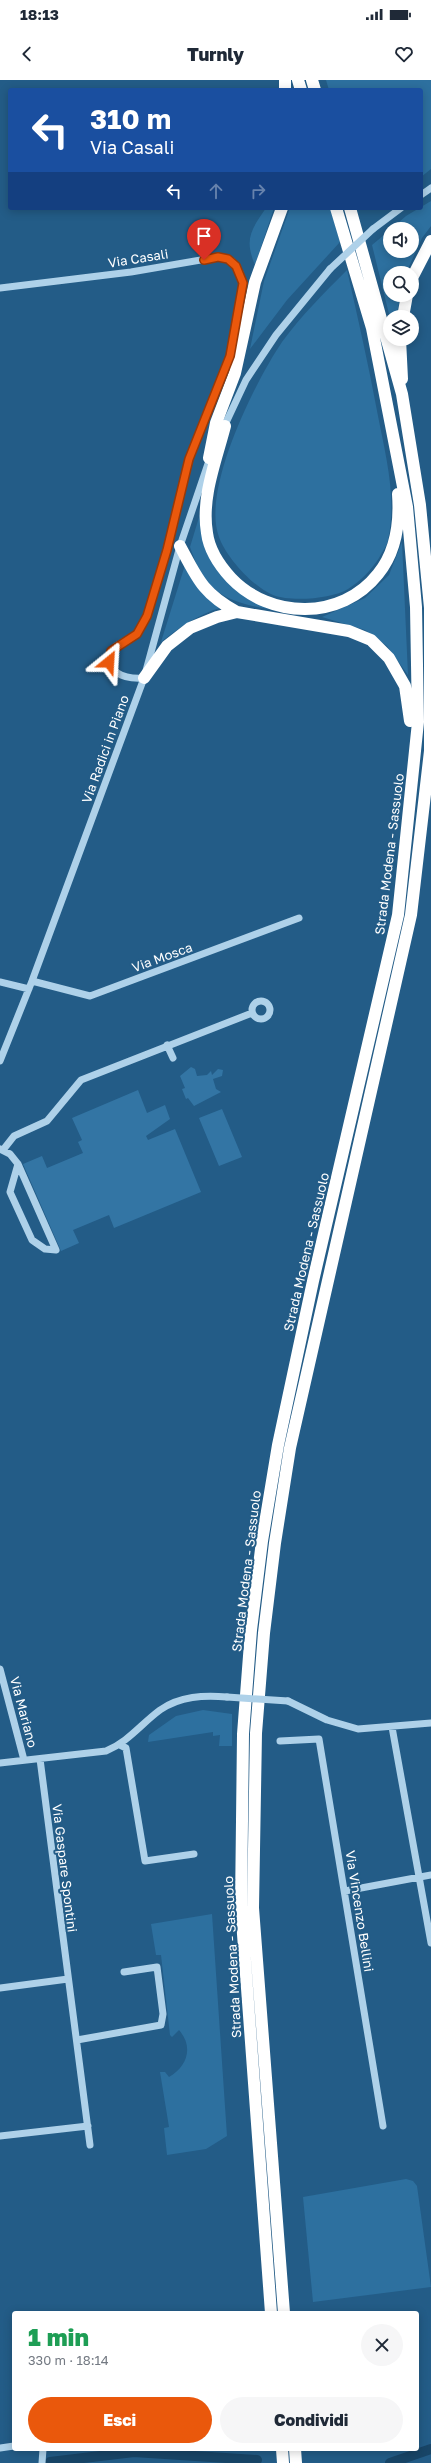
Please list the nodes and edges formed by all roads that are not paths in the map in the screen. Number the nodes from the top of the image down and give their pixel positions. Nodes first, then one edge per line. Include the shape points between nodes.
1 (281, 210) edge
2 (337, 210) edge
3 (351, 210) edge
4 (398, 210) edge
5 (431, 241) edge
6 (418, 266) edge
7 (0, 288) edge
8 (400, 346) edge
9 (402, 394) junction
10 (225, 426) junction
11 (208, 463) junction
12 (401, 467) junction
13 (180, 546) junction
14 (237, 612) junction
15 (144, 678) junction
16 (430, 751) edge
17 (416, 756) junction
18 (299, 918) dead end
19 (32, 981) junction
20 (0, 982) edge
21 (29, 989) junction
22 (252, 1013) dead end
23 (167, 1045) junction
24 (173, 1058) dead end
25 (0, 1061) edge
26 (2, 1150) edge
27 (18, 1164) junction
28 (0, 1670) edge
29 (431, 1723) edge
30 (392, 1727) junction
31 (280, 1741) dead end
32 (120, 1745) junction
33 (40, 1759) junction
34 (24, 1760) junction
35 (0, 1763) edge
36 (194, 1854) dead end
37 (431, 1875) edge
38 (418, 1877) junction
39 (345, 1891) junction
40 (431, 1943) edge
41 (124, 1972) dead end
42 (68, 1979) junction
43 (0, 1988) edge
44 (77, 2040) junction
45 (88, 2126) junction
46 (383, 2126) dead end
47 (0, 2136) edge
48 (90, 2145) dead end
49 (271, 2311) edge
50 (284, 2311) edge
51 (12, 2446) edge
52 (0, 2448) edge
53 (44, 2451) edge
54 (282, 2451) edge
55 (295, 2451) edge
56 (42, 2463) edge
57 (283, 2463) edge
58 (296, 2463) edge

1 - 11 highway via 255,282 235,373 216,423
2 - 12 highway, Strada Modena - Sassuolo via 372,328
3 - 9 highway, Strada Modena - Sassuolo
4 - 10 street, Via Radici in Piano, bridge via 373,229 330,269 276,335 246,380
5 - 6 highway
7 - 15 street, Via Casali via 131,272 218,257 232,261 240,272 243,283 242,296 230,356 189,459 167,550 147,616 137,634 116,646 108,656 111,667 119,674 129,679
8 - 9 highway
9 - 16 highway, Strada Modena - Sassuolo via 420,505 430,608
10 - 11 street, Via Radici in Piano
10 - 12 highway via 204,508 207,535 220,565 241,588 264,602 283,608 319,610 360,592 378,574 392,550 398,526
11 - 13 street, Via Radici in Piano
12 - 17 highway, Strada Modena - Sassuolo via 416,607
13 - 14 highway via 201,586 221,604
13 - 15 street, Via Radici in Piano
14 - 15 highway via 190,628 168,646
14 - 17 highway via 349,631 371,640 389,658 405,686 410,735
15 - 19 street, Via Radici in Piano
16 - 50 highway, Strada Modena - Sassuolo via 411,915 290,1448 264,1633 256,1733 253,1908
17 - 49 highway, Strada Modena - Sassuolo via 398,915 313,1281 278,1445 251,1630 243,1734 241,1907
18 - 19 street, Via Mosca via 90,996
19 - 21 street, Via Radici in Piano
20 - 21 street
21 - 25 street, Via Radici in Piano
22 - 23 street
23 - 24 street
23 - 26 street via 82,1080 47,1121 14,1136
26 - 27 street
27 - 27 street via 11,1185 13,1199 32,1240 45,1249 56,1250
28 - 34 street, Via Mariano
29 - 30 street
30 - 32 street, bridge via 358,1729 342,1726 288,1701 196,1697 174,1703 161,1710
30 - 38 street
31 - 39 street, Via Vincenzo Bellini via 319,1739
32 - 33 street via 97,1754
32 - 36 street via 126,1748 145,1861
33 - 34 street
33 - 42 street, Via Gaspare Spontini
34 - 35 street
37 - 38 street
38 - 39 street
38 - 40 street
39 - 46 street, Via Vincenzo Bellini
41 - 44 street via 157,1967 163,2014 161,2025
42 - 43 street
42 - 44 street, Via Gaspare Spontini
44 - 45 street, Via Gaspare Spontini
45 - 47 street
45 - 48 street, Via Gaspare Spontini
51 - 52 street
53 - 56 street
54 - 57 highway
55 - 58 highway

